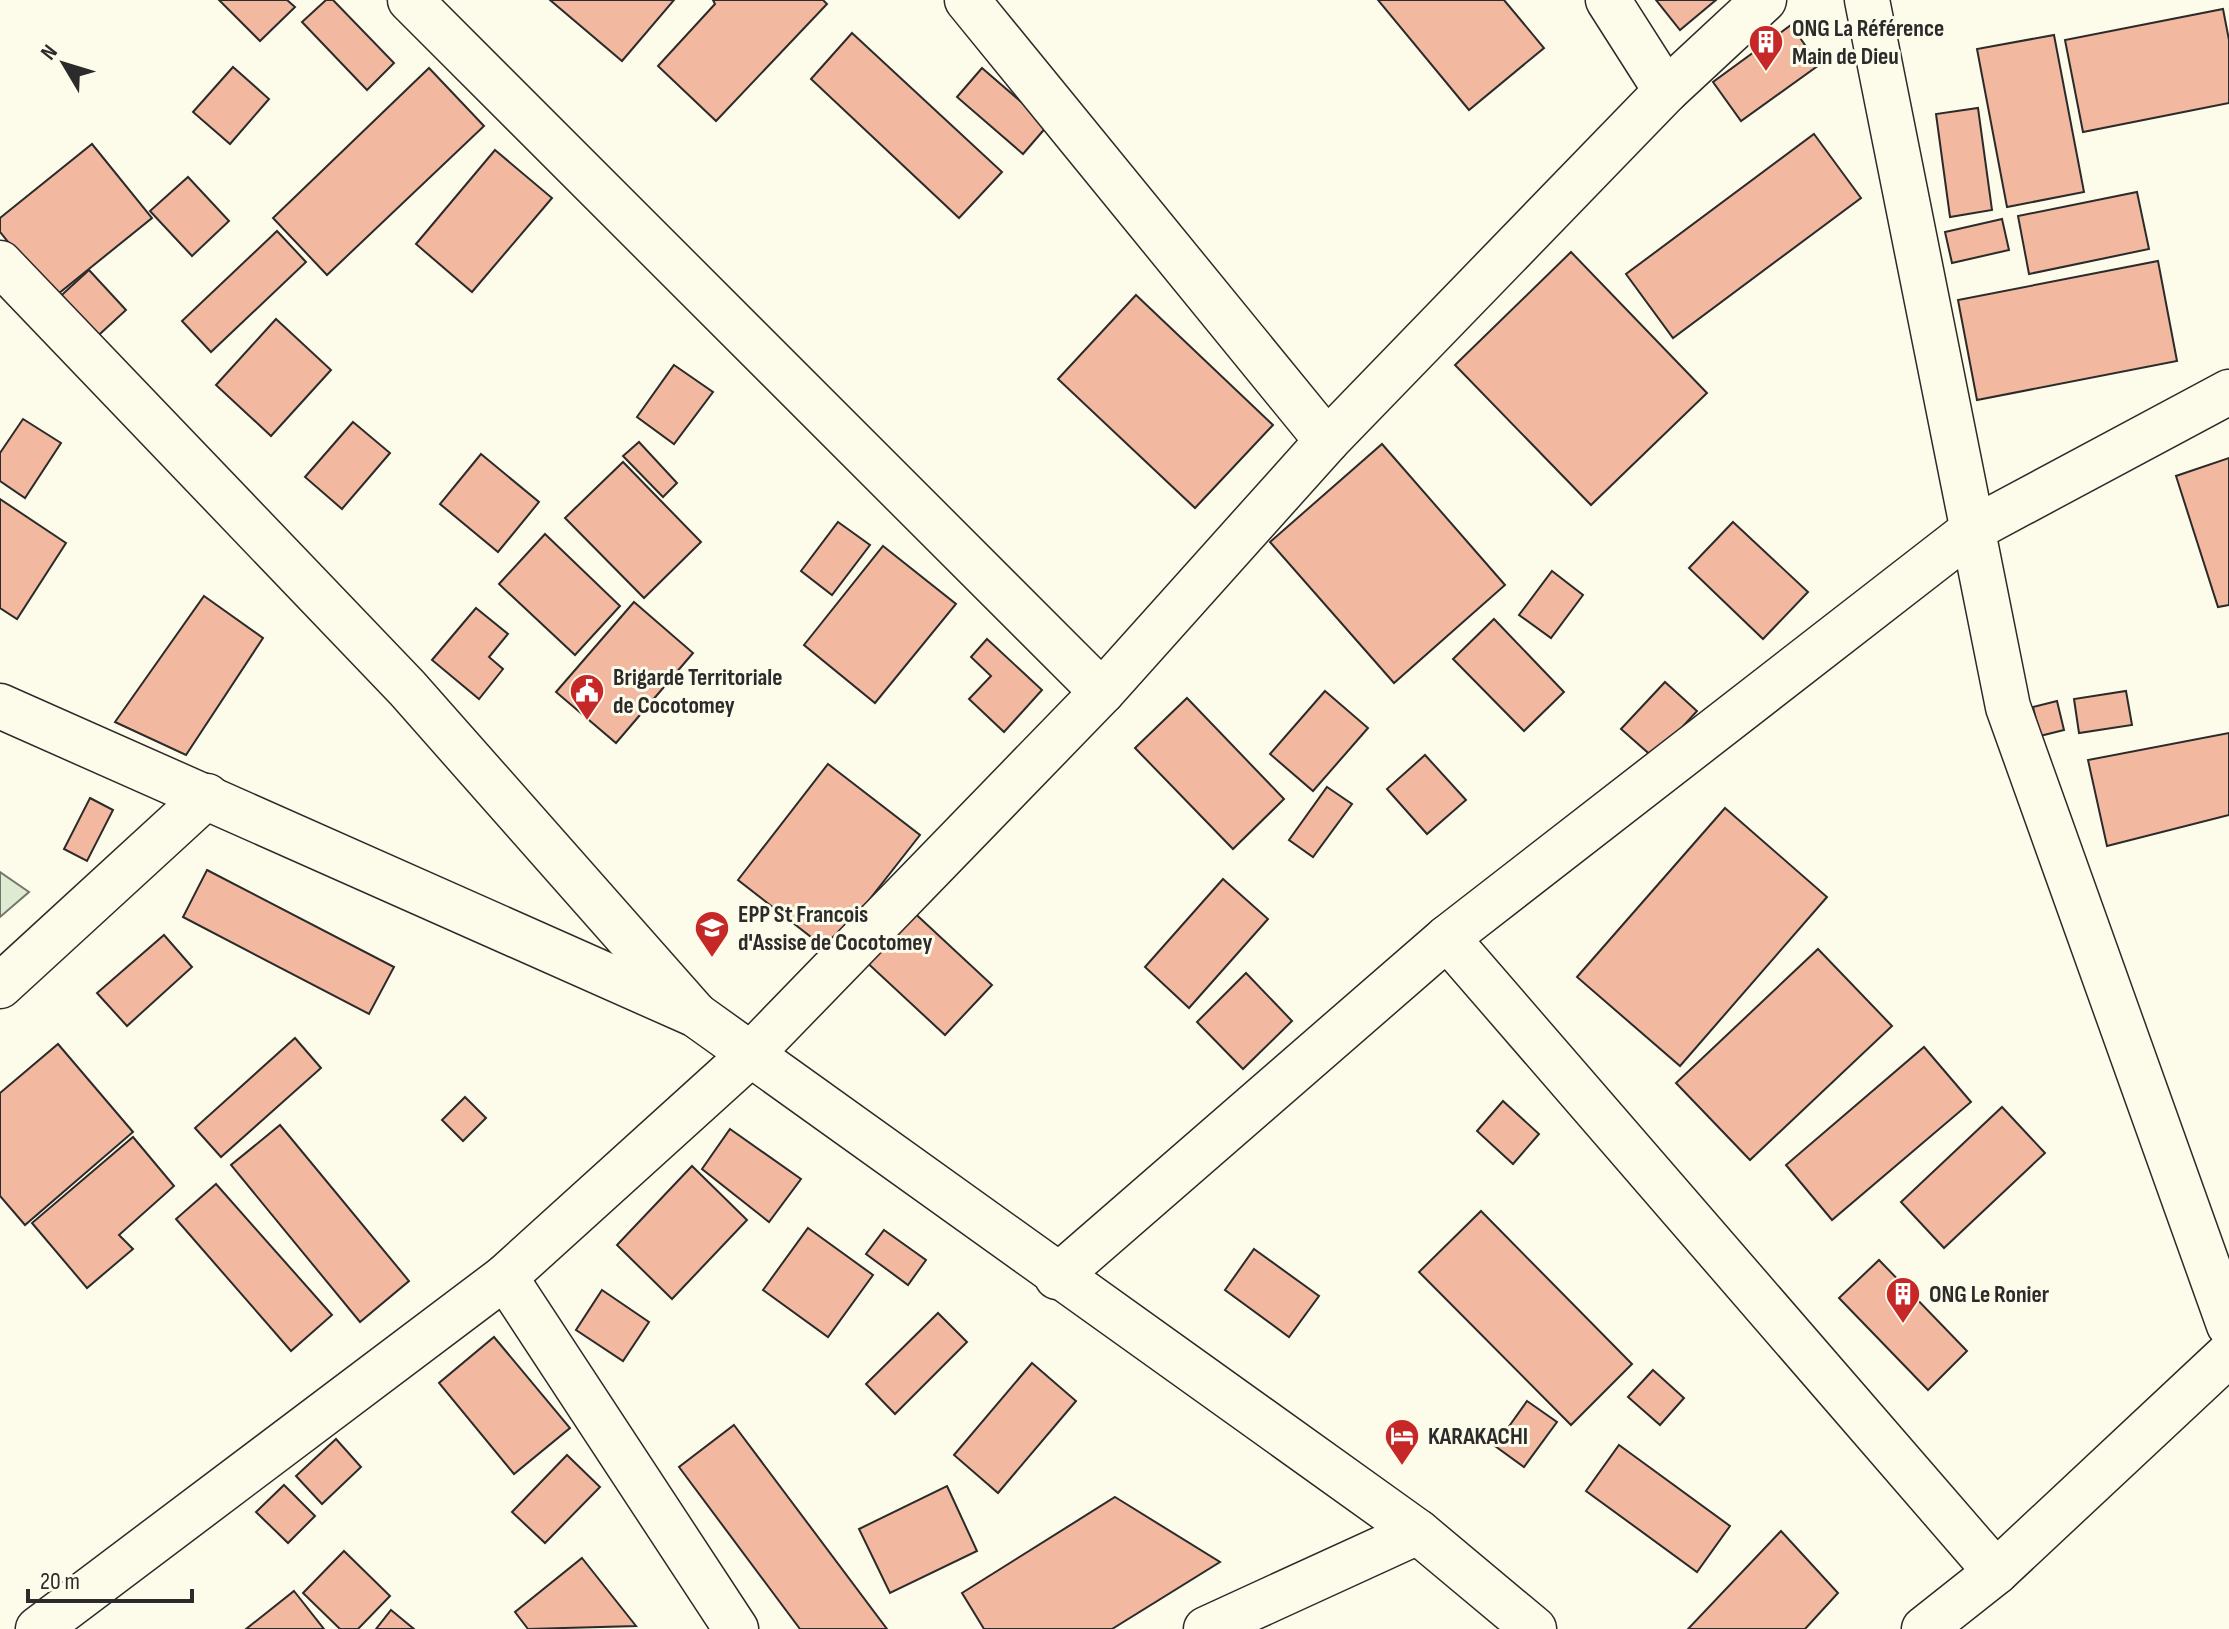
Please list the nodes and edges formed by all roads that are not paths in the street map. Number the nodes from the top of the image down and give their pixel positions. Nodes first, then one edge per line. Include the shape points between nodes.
1 (410, 0) edge
2 (967, 0) edge
3 (1608, 0) edge
4 (1764, 0) edge
5 (1867, 0) edge
6 (1666, 91) junction
7 (0, 263) edge
8 (2229, 392) edge
9 (1327, 441) junction
10 (1975, 528) junction
11 (1102, 692) junction
12 (0, 706) edge
13 (207, 796) junction
14 (1447, 938) junction
15 (0, 986) edge
16 (696, 1015) junction
17 (750, 1055) junction
18 (505, 1277) junction
19 (1057, 1277) junction
20 (2229, 1325) edge
21 (2229, 1354) edge
22 (1418, 1532) junction
23 (1996, 1572) junction
24 (38, 1629) edge
25 (736, 1629) edge
26 (1206, 1629) edge
27 (1534, 1629) edge
28 (1924, 1629) edge

1 - 11 street
2 - 9 street
3 - 6 street
4 - 6 street
5 - 10 street
6 - 9 street
7 - 16 street via 407,688
8 - 10 street
9 - 11 street
10 - 14 street
10 - 20 street via 2008,707
11 - 17 street
12 - 13 street
13 - 15 street
13 - 16 street
14 - 19 street
14 - 23 street
16 - 17 street
17 - 18 street
17 - 19 street
18 - 24 street
18 - 25 street
19 - 22 street
21 - 23 street
22 - 26 street
22 - 27 street
23 - 28 street

